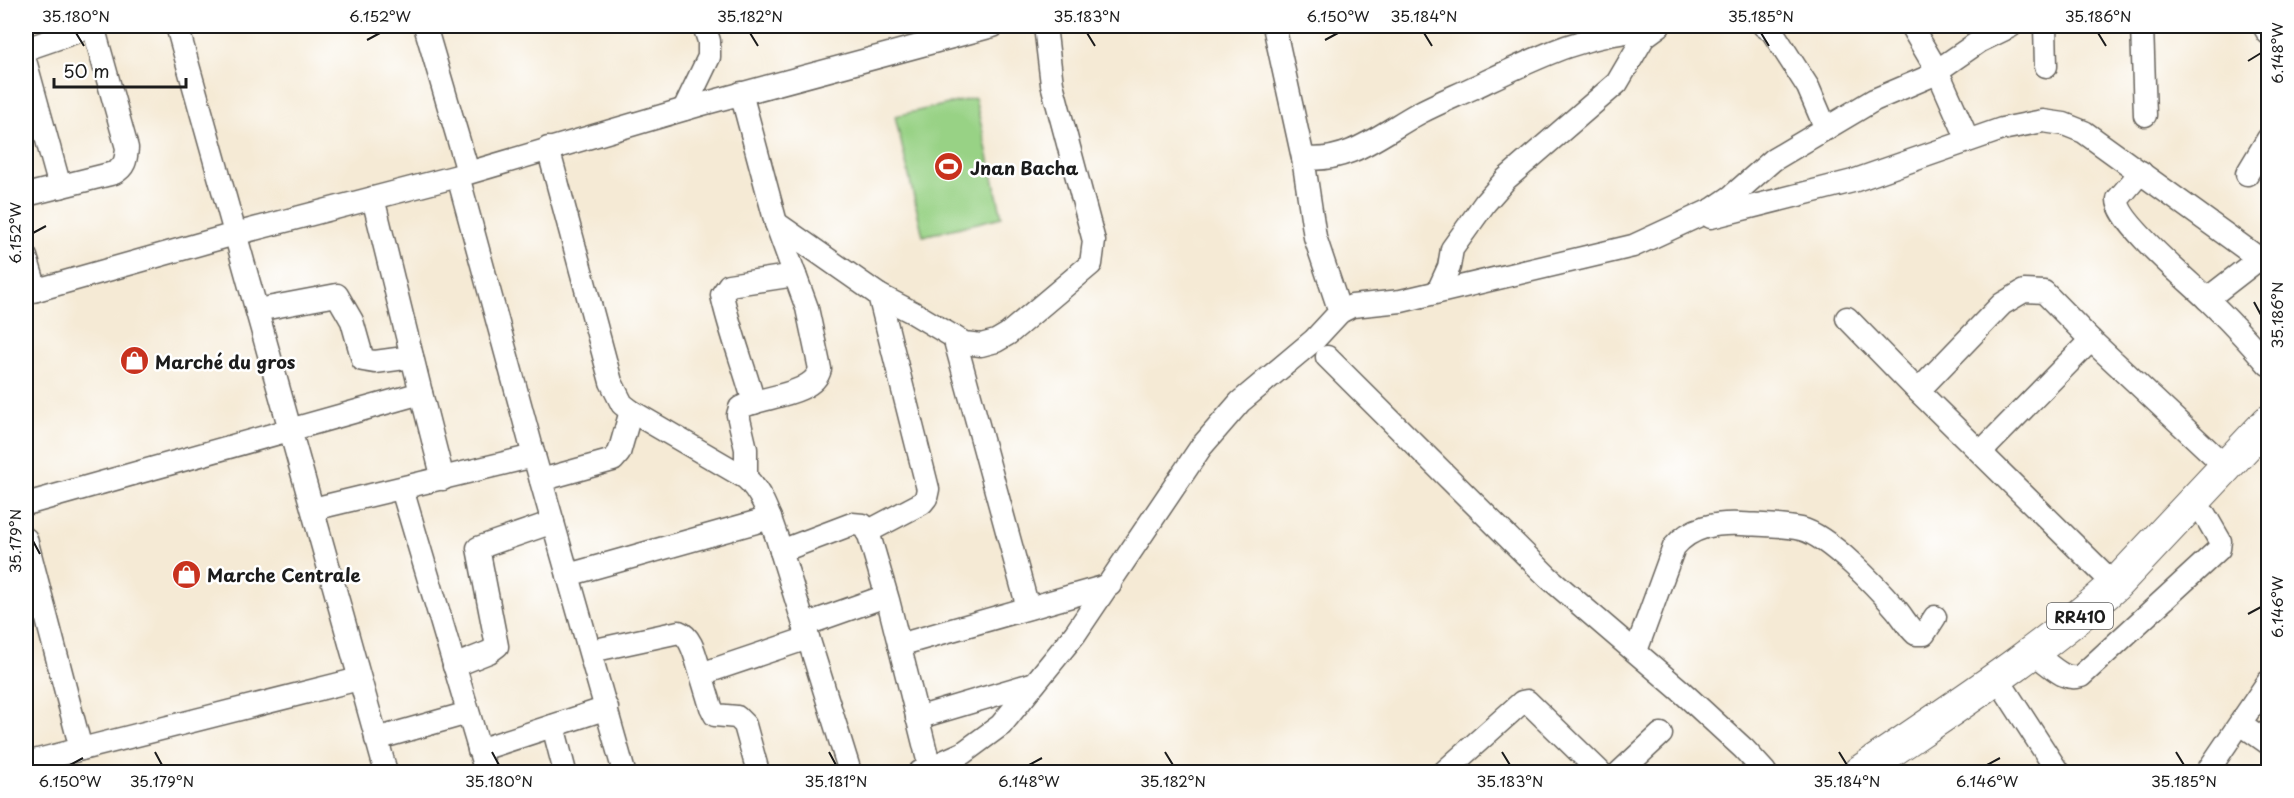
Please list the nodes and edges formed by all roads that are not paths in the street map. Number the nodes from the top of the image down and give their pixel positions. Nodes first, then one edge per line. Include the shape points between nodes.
1 (93, 26) edge
2 (177, 26) edge
3 (425, 26) edge
4 (704, 26) edge
5 (993, 26) edge
6 (1045, 26) edge
7 (1274, 26) edge
8 (1764, 26) edge
9 (1911, 26) edge
10 (2011, 26) edge
11 (2045, 26) edge
12 (2142, 26) edge
13 (2264, 26) edge
14 (1656, 27) edge
15 (2268, 33) edge
16 (26, 49) edge
17 (2046, 66) dead end
18 (1938, 72) junction
19 (27, 78) edge
20 (741, 93) junction
21 (684, 109) junction
22 (2145, 115) dead end
23 (1826, 129) junction
24 (2268, 139) edge
25 (1968, 140) junction
26 (548, 148) junction
27 (1303, 158) junction
28 (2141, 172) junction
29 (463, 174) junction
30 (2247, 174) dead end
31 (60, 187) junction
32 (26, 195) edge
33 (374, 198) junction
34 (776, 223) junction
35 (1681, 225) junction
36 (235, 234) junction
37 (26, 257) edge
38 (2264, 261) edge
39 (795, 275) junction
40 (1438, 291) junction
41 (31, 292) edge
42 (879, 295) junction
43 (2207, 299) junction
44 (257, 310) junction
45 (1341, 312) junction
46 (1847, 318) dead end
47 (954, 337) junction
48 (2091, 340) junction
49 (412, 357) junction
50 (1327, 357) dead end
51 (2268, 364) edge
52 (1918, 391) junction
53 (421, 393) junction
54 (754, 403) junction
55 (631, 411) junction
56 (2268, 422) edge
57 (291, 430) junction
58 (2268, 447) edge
59 (1981, 452) junction
60 (534, 456) junction
61 (2226, 467) junction
62 (746, 478) junction
63 (442, 479) junction
64 (541, 480) junction
65 (402, 489) junction
66 (26, 504) edge
67 (313, 509) junction
68 (770, 518) junction
69 (553, 522) junction
70 (867, 532) junction
71 (26, 545) edge
72 (781, 550) junction
73 (568, 574) junction
74 (1110, 585) junction
75 (2115, 585) junction
76 (886, 596) junction
77 (1028, 608) junction
78 (1935, 617) dead end
79 (806, 632) junction
80 (899, 645) junction
81 (591, 651) junction
82 (1636, 651) junction
83 (454, 666) junction
84 (701, 674) junction
85 (359, 679) junction
86 (2268, 682) edge
87 (1035, 683) junction
88 (2005, 690) junction
89 (607, 708) junction
90 (468, 713) junction
91 (917, 718) junction
92 (2241, 724) junction
93 (553, 726) junction
94 (1660, 734) dead end
95 (376, 739) junction
96 (2268, 743) edge
97 (81, 749) junction
98 (479, 750) junction
99 (26, 764) edge
100 (925, 770) edge
101 (386, 772) edge
102 (486, 772) edge
103 (565, 772) edge
104 (624, 772) edge
105 (758, 772) edge
106 (850, 772) edge
107 (1444, 772) edge
108 (1600, 772) edge
109 (1620, 772) edge
110 (1765, 772) edge
111 (1860, 772) edge
112 (1888, 772) edge
113 (2058, 772) edge
114 (2207, 772) edge

1 - 16 street
1 - 31 street via 127,148 126,162 114,173
2 - 36 street
3 - 29 street
4 - 21 street via 709,57
5 - 20 street
6 - 47 street via 1052,84 1094,241 1091,264 996,341 975,346
7 - 27 street
8 - 23 street via 1772,31 1808,87
9 - 18 street
10 - 18 street via 1980,41
11 - 17 street
12 - 22 street
13 - 15 street
14 - 27 street via 1610,34 1545,53 1419,113 1348,153
14 - 40 street via 1644,37 1617,83 1506,179 1485,203 1452,249
18 - 23 street via 1874,100
18 - 25 street
19 - 31 street
20 - 21 street
20 - 34 street
21 - 26 street
23 - 35 street via 1773,160 1732,196
24 - 30 street
25 - 28 street via 2043,121 2064,124 2084,132
25 - 35 street via 1853,181
26 - 29 street
26 - 55 street via 611,381 622,404
27 - 45 street via 1315,237
28 - 38 street
28 - 43 street via 2118,199 2121,211
29 - 33 street
29 - 60 street
31 - 32 street
33 - 36 street
33 - 49 street
34 - 39 street
34 - 42 street
35 - 40 street via 1615,252
36 - 41 street
36 - 44 street
37 - 41 street
38 - 43 street
39 - 54 street via 807,308 820,369 808,384
39 - 54 street via 729,285 722,295
40 - 45 street via 1401,301 1352,306
42 - 47 street
42 - 70 street via 928,489 922,503
43 - 51 street
44 - 49 street via 337,296 352,321 363,360
44 - 57 street
45 - 74 street via 1240,402 1202,447
46 - 52 street
47 - 77 street
48 - 52 street via 2044,292 2024,291 2002,304
48 - 59 street
48 - 61 street
49 - 53 street
50 - 82 street via 1548,577
52 - 59 street
53 - 57 street
53 - 63 street
54 - 62 street via 738,412 746,449
55 - 62 street
55 - 64 street via 619,453 613,460
56 - 61 highway, RR410
57 - 66 street
57 - 67 street
58 - 88 highway, RR410 via 2127,595
59 - 75 street
60 - 63 street
60 - 64 street
61 - 75 highway, RR410
62 - 68 street via 756,487
63 - 65 street
64 - 69 street
65 - 67 street
65 - 83 street
67 - 85 street
68 - 72 street
68 - 73 street
69 - 73 street
69 - 83 street via 478,548 497,646
70 - 72 street via 860,523 852,524
70 - 76 street
71 - 97 street
72 - 79 street
73 - 81 street
74 - 77 street
74 - 87 street
75 - 111 highway, RR410 via 2043,644
76 - 79 street
76 - 80 street
77 - 80 street
78 - 82 street via 1924,634 1916,634 1874,585 1809,532 1719,524 1692,531 1674,547
79 - 84 street
79 - 106 street
80 - 91 street
81 - 84 street via 680,632 689,639
81 - 89 street
82 - 110 street
83 - 90 street
84 - 105 street via 715,715 737,717 745,725
85 - 95 street
85 - 97 street
86 - 92 street
87 - 91 street
87 - 100 street via 1001,725 981,741
88 - 112 highway, RR410
88 - 113 street
89 - 93 street
89 - 104 street
90 - 95 street
90 - 98 street
91 - 100 street
92 - 96 street
92 - 114 street
93 - 98 street
93 - 103 street
94 - 109 street
95 - 101 street
97 - 99 street
98 - 102 street
107 - 108 street via 1527,701

